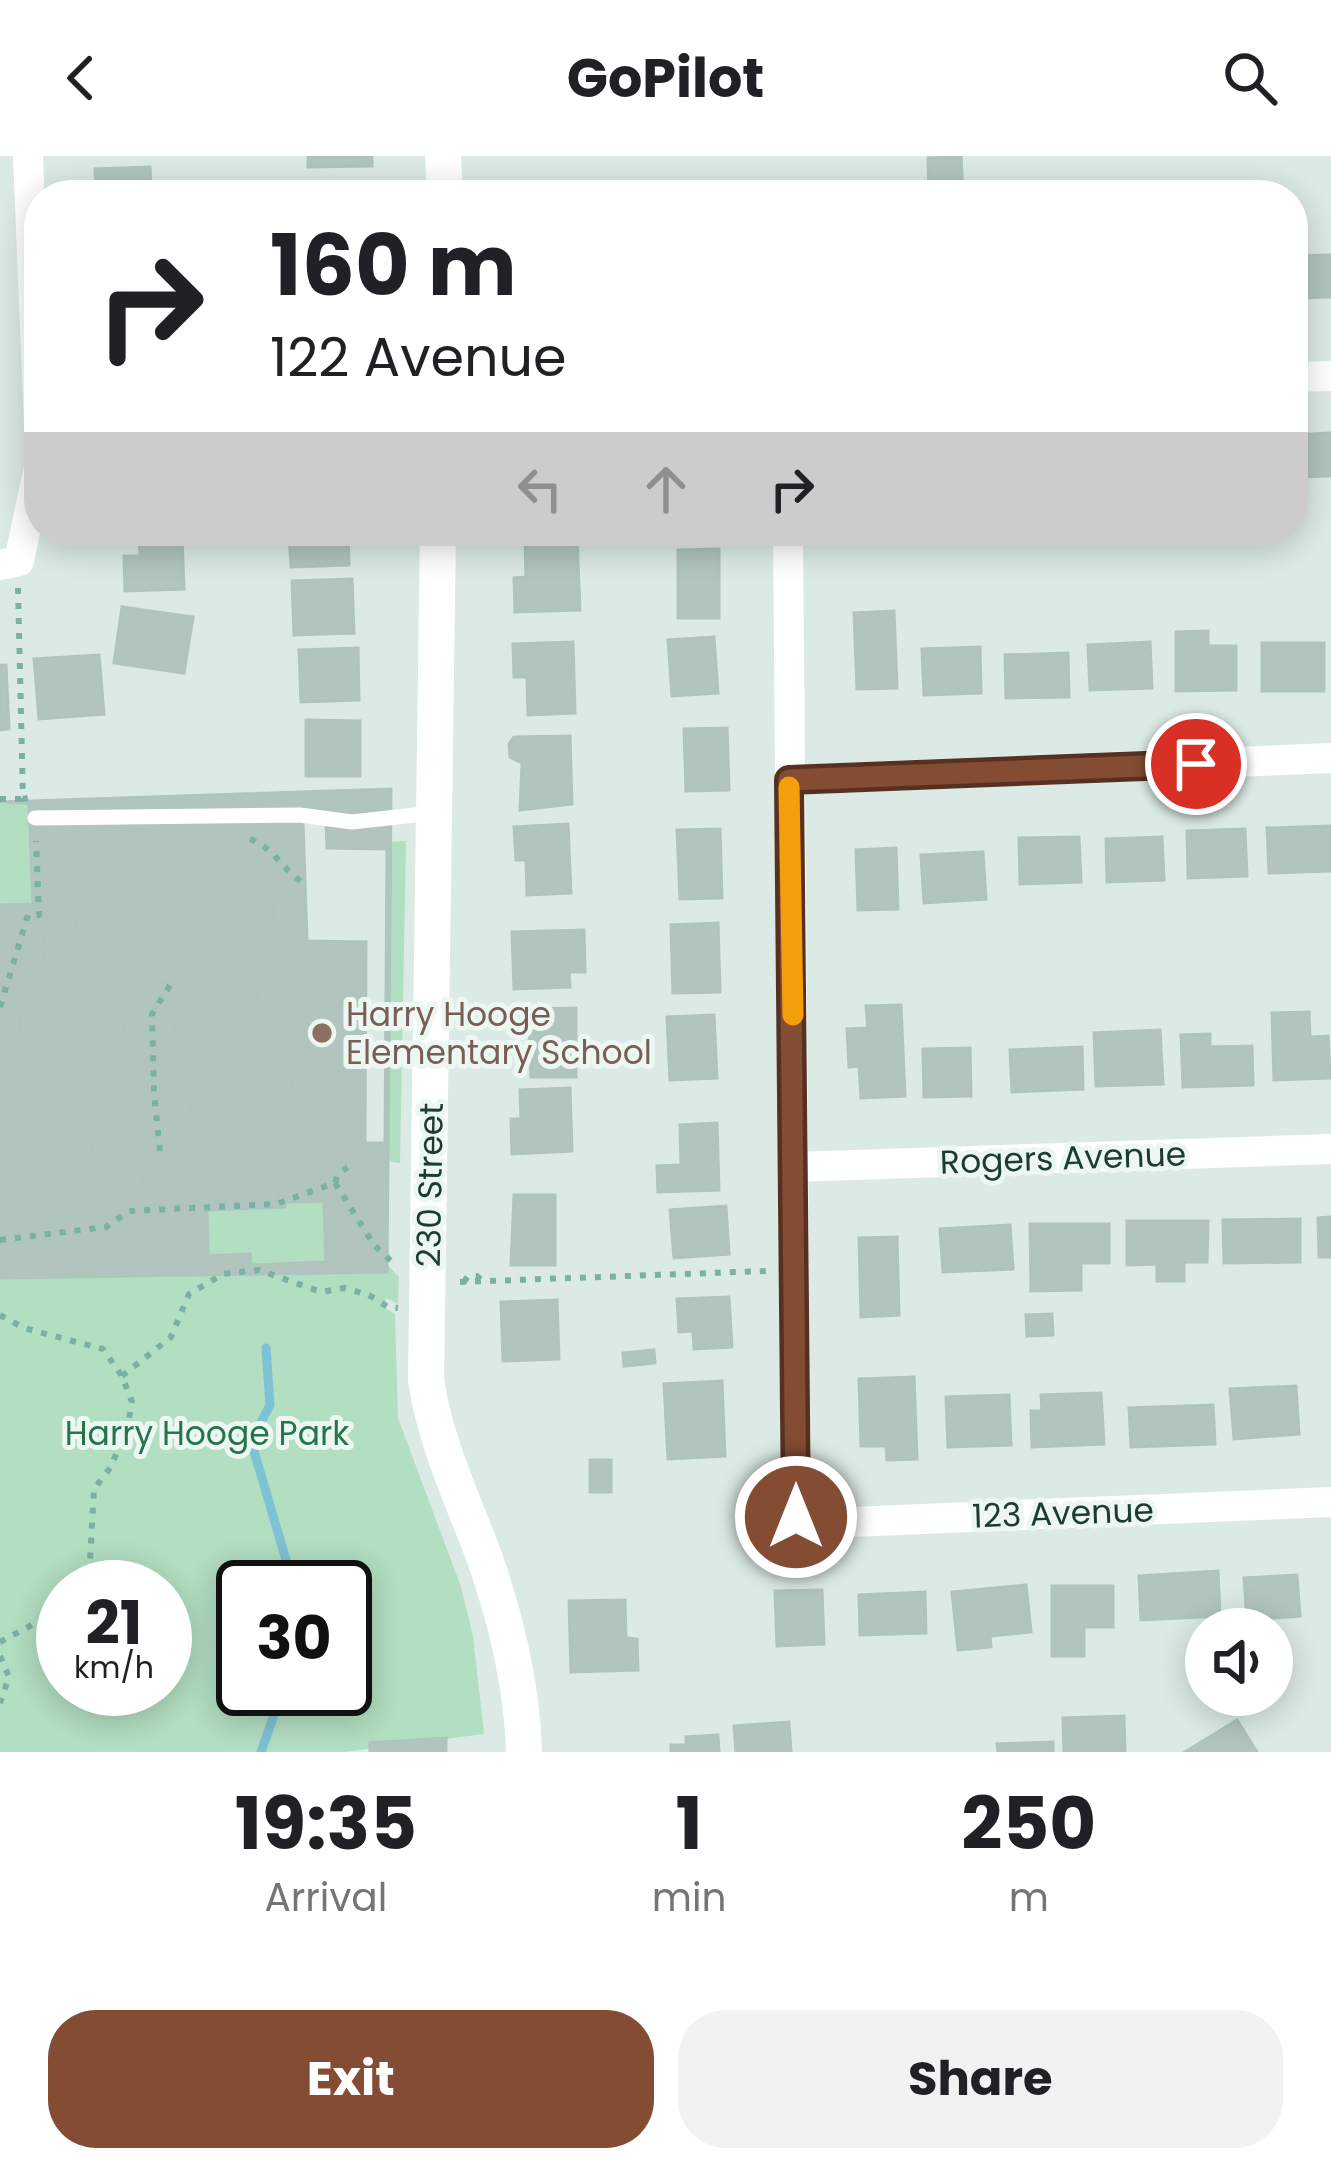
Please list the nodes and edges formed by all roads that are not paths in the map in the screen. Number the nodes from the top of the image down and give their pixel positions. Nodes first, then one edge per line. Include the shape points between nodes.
1 (24, 515) edge
2 (439, 546) edge
3 (788, 546) edge
4 (9, 563) edge
5 (1331, 758) edge
6 (789, 780) junction
7 (436, 813) junction
8 (35, 818) road end
9 (1331, 1149) edge
10 (795, 1167) junction
11 (1331, 1502) edge
12 (524, 1752) edge

1 - 4 street
2 - 7 street, 230 Street
3 - 6 street
5 - 6 street
6 - 10 street
7 - 8 lane via 352,822 300,814
7 - 12 street, 230 Street via 426,1380 440,1442 500,1603
9 - 10 street, Rogers Avenue
10 - 11 street, 123 Avenue via 796,1517 827,1523

